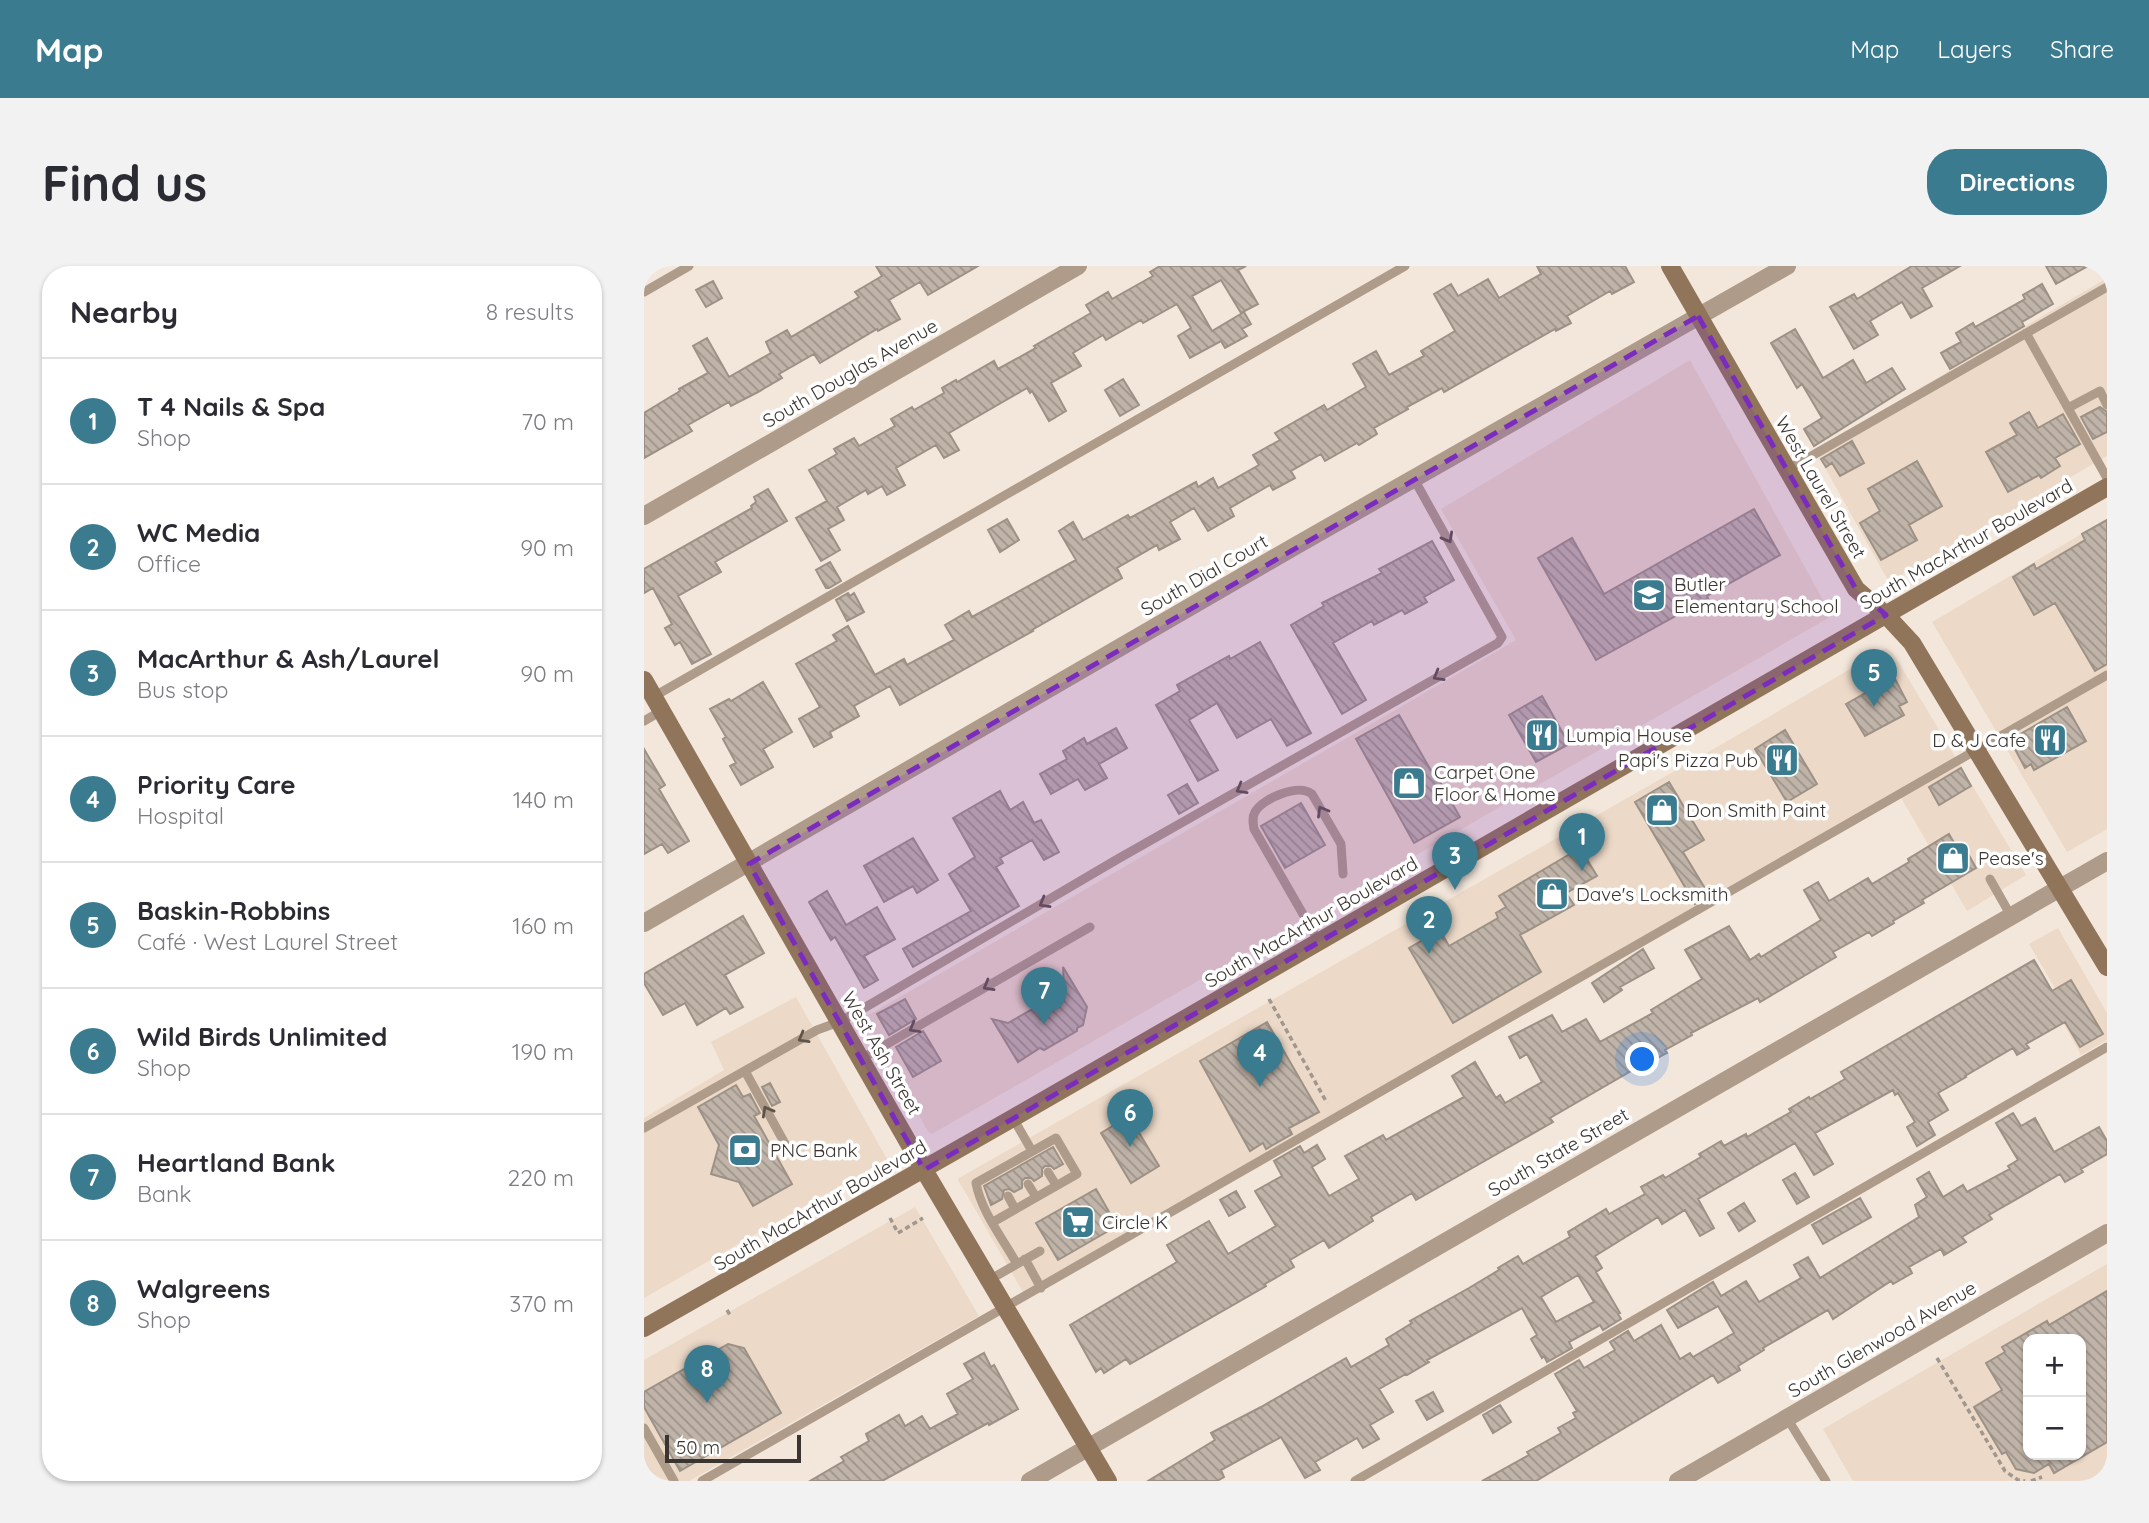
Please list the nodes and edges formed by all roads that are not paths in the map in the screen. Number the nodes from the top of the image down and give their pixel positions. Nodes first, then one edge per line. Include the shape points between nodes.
1 (689, 266) edge
2 (1078, 266) edge
3 (1405, 266) edge
4 (1670, 266) edge
5 (1787, 266) edge
6 (2107, 287) edge
7 (644, 292) edge
8 (1698, 316) junction
9 (2026, 333) junction
10 (2107, 405) edge
11 (2068, 408) junction
12 (1787, 470) junction
13 (2107, 478) edge
14 (1414, 479) junction
15 (2107, 487) edge
16 (644, 516) edge
17 (1886, 615) junction
18 (2107, 675) edge
19 (644, 680) edge
20 (657, 704) junction
21 (644, 721) edge
22 (1977, 750) junction
23 (2107, 860) edge
24 (749, 864) junction
25 (1343, 874) dead end
26 (1990, 879) dead end
27 (2060, 887) junction
28 (2011, 916) junction
29 (644, 923) edge
30 (1090, 927) dead end
31 (1319, 942) junction
32 (2107, 967) edge
33 (839, 1022) junction
34 (2107, 1047) edge
35 (860, 1059) junction
36 (745, 1071) junction
37 (1013, 1118) junction
38 (644, 1128) edge
39 (789, 1151) dead end
40 (1035, 1151) junction
41 (924, 1170) junction
42 (1048, 1172) dead end
43 (1028, 1184) dead end
44 (1056, 1185) junction
45 (1008, 1196) dead end
46 (1036, 1197) junction
47 (1016, 1209) junction
48 (993, 1222) junction
49 (2107, 1233) edge
50 (1040, 1251) dead end
51 (1021, 1262) junction
52 (989, 1280) junction
53 (1041, 1288) junction
54 (1005, 1309) junction
55 (644, 1328) edge
56 (1787, 1418) junction
57 (644, 1428) edge
58 (1088, 1447) junction
59 (674, 1481) edge
60 (702, 1481) edge
61 (1030, 1481) edge
62 (1108, 1481) edge
63 (1355, 1481) edge
64 (1678, 1481) edge
65 (1826, 1481) edge

1 - 7 lane
2 - 16 street, South Douglas Avenue
3 - 20 lane
4 - 8 street, West Laurel Street
5 - 8 street, South Dial Court
6 - 9 lane
8 - 12 street, West Laurel Street
8 - 14 street, South Dial Court
9 - 11 lane
9 - 12 lane
10 - 11 lane via 2100,391
11 - 13 lane
12 - 17 street, West Laurel Street via 1856,589
14 - 24 street, South Dial Court
14 -> 33 lane via 1502,637 1498,643
15 - 17 street, South MacArthur Boulevard
17 - 22 street, West Laurel Street via 1912,643
17 - 31 street, South MacArthur Boulevard
18 - 22 lane
19 - 20 street, West Ash Street
20 - 21 lane
20 - 24 street, West Ash Street
22 - 27 street, West Laurel Street
22 - 53 lane
23 - 27 street, South State Street
24 - 29 street, South Dial Court
24 - 33 street, West Ash Street
25 -> 31 lane via 1341,844 1312,794 1291,789 1258,808 1254,829
26 - 28 lane
27 - 28 street, South State Street
27 - 32 street, West Laurel Street
28 - 58 street, South State Street
30 -> 35 lane
31 - 37 street, South MacArthur Boulevard
33 - 35 street, West Ash Street
33 -> 36 lane
34 - 63 lane
35 - 41 street, West Ash Street
36 - 38 lane
39 -> 36 lane
37 - 40 lane
37 - 41 street, South MacArthur Boulevard
40 - 44 lane via 1056,1138 1077,1174
40 - 48 lane via 976,1183
41 - 52 street, West Ash Street
41 - 55 street, South MacArthur Boulevard
42 - 44 lane
43 - 46 lane
44 - 46 lane
45 - 47 lane
46 - 47 lane
47 - 48 lane
48 - 51 lane
49 - 56 street, South Glenwood Avenue
50 - 51 lane
51 - 52 lane
51 - 53 lane
52 - 54 street, West Ash Street
53 - 54 lane
54 - 58 street, West Ash Street
54 - 60 lane
56 - 64 street, South Glenwood Avenue
56 - 65 lane
57 - 59 lane
58 - 61 street, South State Street
58 - 62 street, West Ash Street

